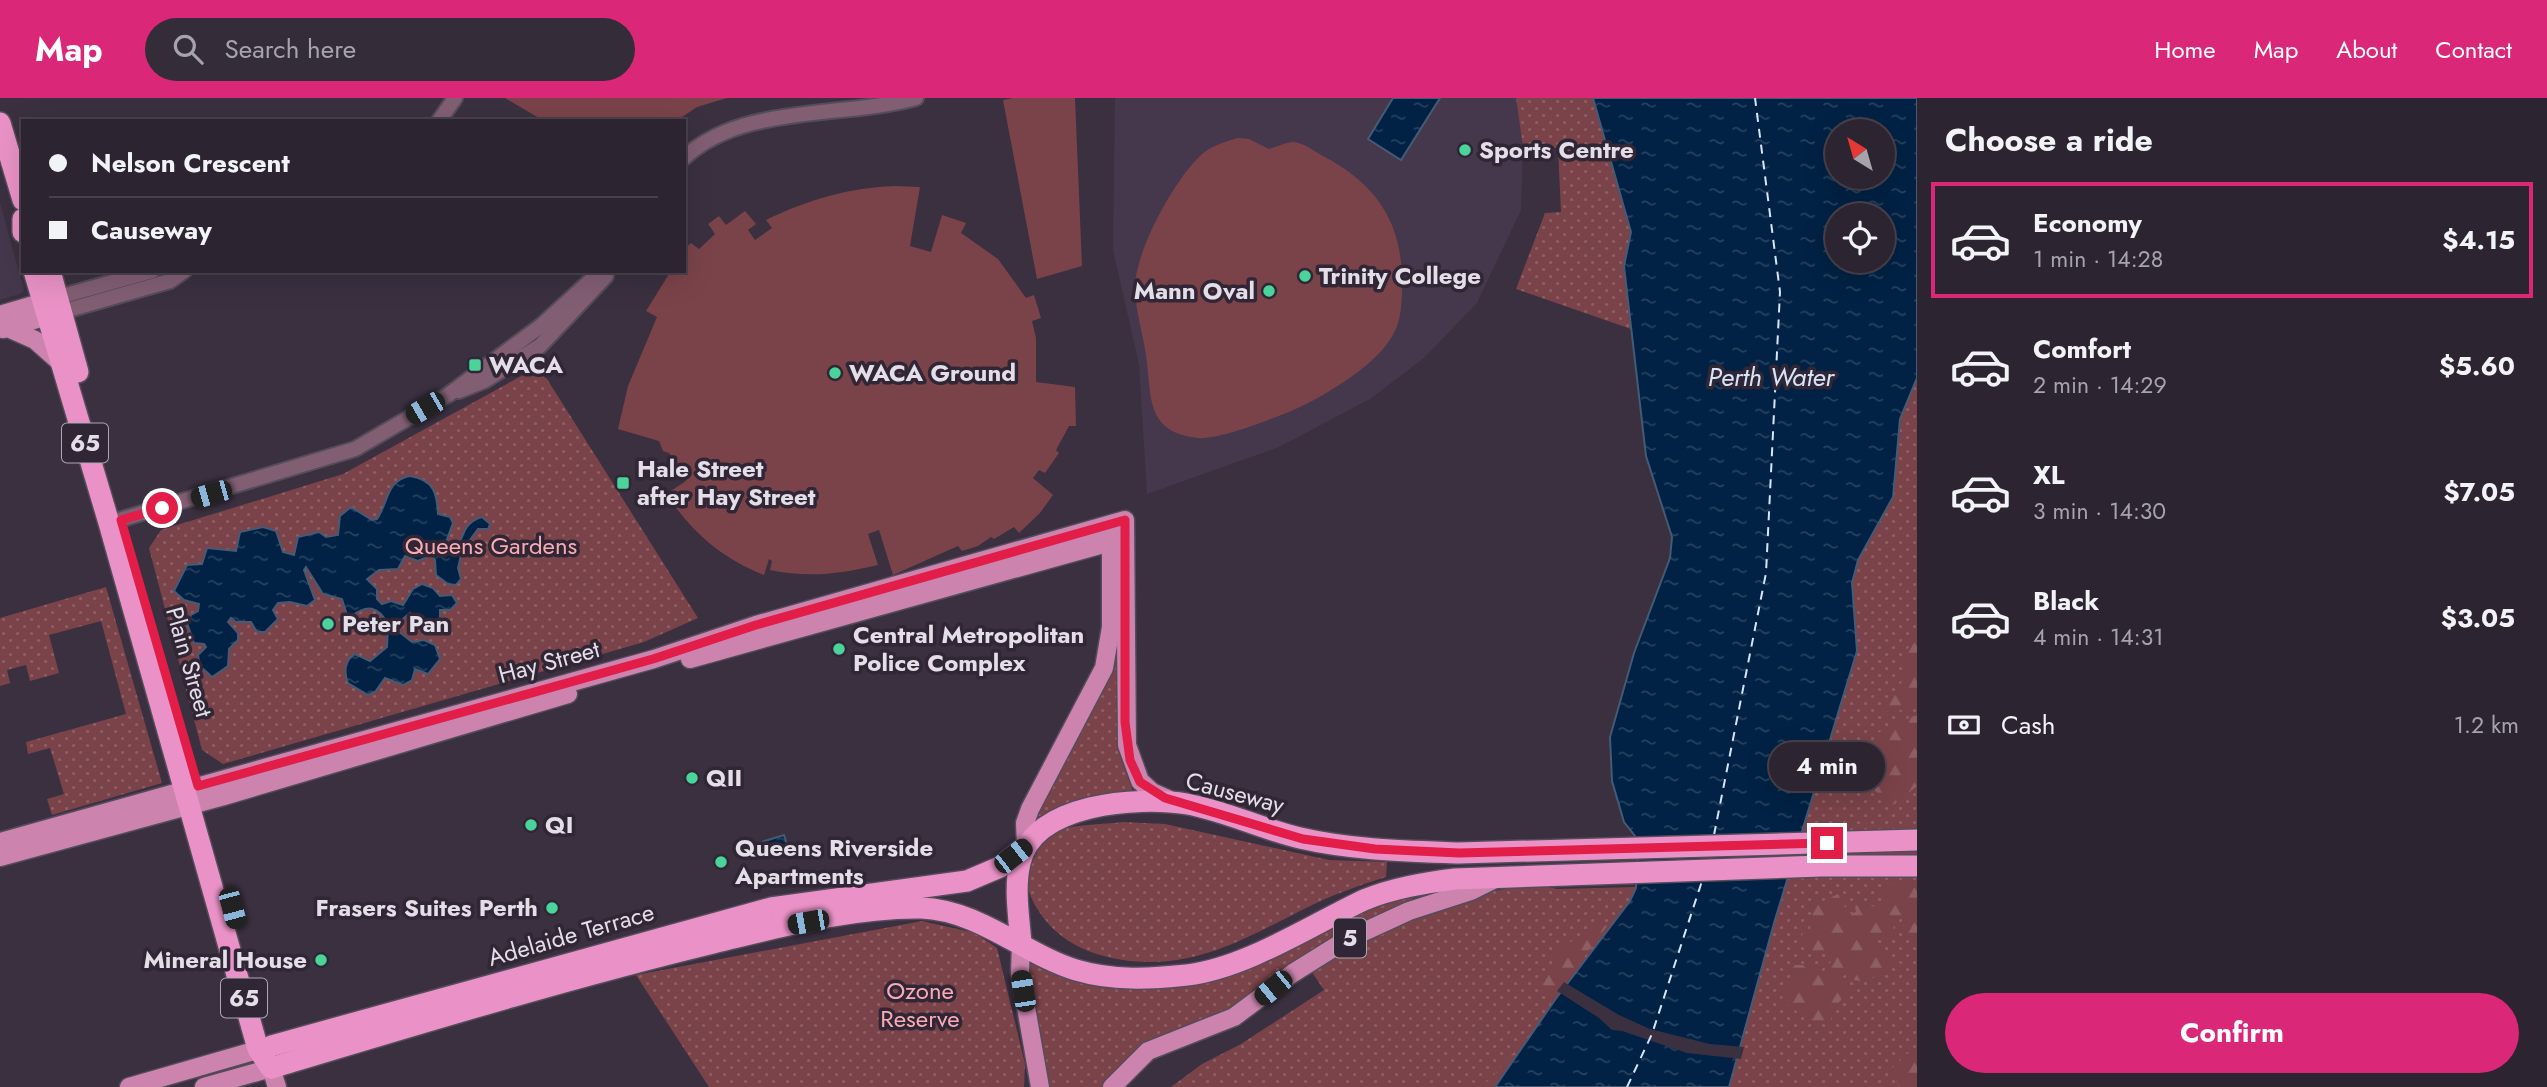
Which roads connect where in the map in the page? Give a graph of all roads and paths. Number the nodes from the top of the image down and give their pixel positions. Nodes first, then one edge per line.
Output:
1 (455, 98) edge
2 (916, 98) edge
3 (440, 119) edge
4 (0, 123) edge
5 (686, 156) edge
6 (21, 193) edge
7 (35, 273) edge
8 (50, 273) edge
9 (146, 273) edge
10 (181, 273) edge
11 (599, 273) edge
12 (607, 273) edge
13 (52, 307) junction
14 (3, 324) edge
15 (62, 364) junction
16 (448, 395) junction
17 (115, 521) junction
18 (1116, 535) junction
19 (193, 796) junction
20 (1185, 804) junction
21 (1917, 840) edge
22 (0, 842) edge
23 (1026, 846) junction
24 (0, 857) edge
25 (1917, 866) edge
26 (1498, 877) junction
27 (1020, 943) junction
28 (265, 1048) junction
29 (274, 1078) edge
30 (129, 1087) edge
31 (204, 1087) edge
32 (1040, 1087) edge
33 (1112, 1087) edge

1 - 3 street
2 - 5 street
4 - 6 highway
7 - 13 highway, Plain Street
8 - 13 highway, Plain Street
9 - 13 street
10 - 13 street
11 - 16 street
12 - 16 street
13 - 14 main road
13 - 15 highway, Plain Street / 65
13 - 17 highway, Plain Street / 65
14 - 15 main road
15 - 17 highway, Plain Street / 65
16 - 17 street
17 - 19 highway, Plain Street / 65
18 - 19 main road, Hay Street
18 - 20 main road
18 - 23 main road
19 - 22 main road, Hay Street
19 - 24 main road, Hay Street
19 - 28 highway, Plain Street / 65
20 - 21 highway, Causeway
20 - 23 highway, Causeway
23 - 27 highway
23 - 28 highway, Adelaide Terrace
25 - 26 highway, 5
26 - 27 highway
26 - 33 main road, 5
27 - 29 highway, Adelaide Terrace
27 - 32 main road
28 - 29 highway, Plain Street / 65
28 - 30 main road, Adelaide Terrace
29 - 31 main road, Adelaide Terrace

